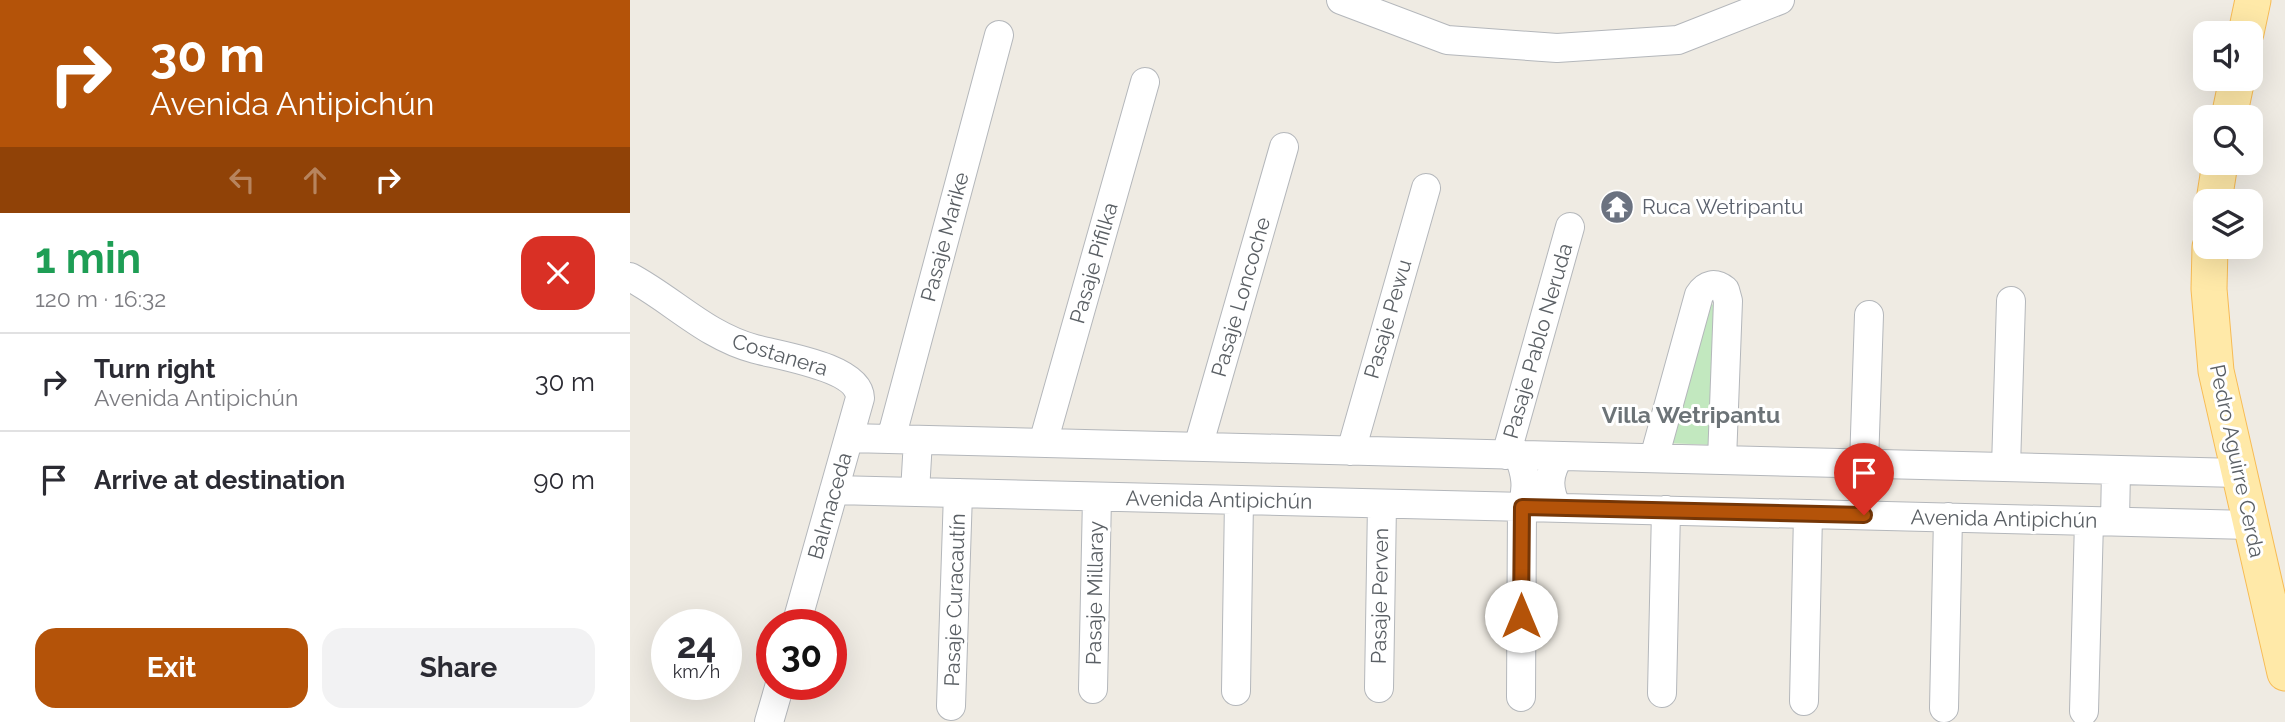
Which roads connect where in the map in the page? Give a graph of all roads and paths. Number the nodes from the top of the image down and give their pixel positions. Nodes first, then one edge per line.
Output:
1 (1341, 0) edge
2 (1780, 0) edge
3 (2253, 0) edge
4 (2249, 21) edge
5 (999, 35) dead end
6 (1145, 82) dead end
7 (1284, 147) dead end
8 (1426, 188) dead end
9 (1570, 227) dead end
10 (2210, 259) edge
11 (630, 277) edge
12 (2011, 301) dead end
13 (1869, 315) dead end
14 (858, 387) joint
15 (849, 438) junction
16 (905, 439) junction
17 (1043, 443) junction
18 (1198, 447) junction
19 (1351, 451) junction
20 (1512, 455) junction
21 (1560, 456) junction
22 (1654, 458) junction
23 (1722, 460) junction
24 (1864, 464) junction
25 (2006, 467) junction
26 (2116, 470) junction
27 (2238, 473) junction
28 (834, 490) junction
29 (915, 492) junction
30 (958, 493) junction
31 (1097, 496) junction
32 (1239, 500) junction
33 (1382, 503) junction
34 (1522, 507) junction
35 (1558, 508) junction
36 (1666, 510) junction
37 (1808, 514) junction
38 (1948, 517) junction
39 (2102, 521) junction
40 (2250, 525) junction
41 (801, 609) edge
42 (2285, 673) edge
43 (1378, 688) dead end
44 (1093, 689) dead end
45 (1236, 691) dead end
46 (1662, 693) dead end
47 (1521, 697) dead end
48 (775, 700) edge
49 (1804, 701) dead end
50 (951, 706) dead end
51 (1944, 708) dead end
52 (2084, 711) dead end
53 (769, 722) edge

1 - 2 street
3 - 4 main road
5 - 16 street, Pasaje Marike
6 - 17 street, Pasaje Pifilka
7 - 18 street, Pasaje Loncoche
8 - 19 street, Pasaje Pewu
9 - 20 street, Pasaje Pablo Neruda
10 - 27 main road, Pedro Aguirre Cerda
11 - 14 street, Costanera
12 - 25 street
13 - 24 street
14 - 15 street, Balmaceda
15 - 16 street
15 - 28 street, Balmaceda
16 - 17 street
16 - 29 street
17 - 18 street
18 - 19 street
19 - 20 street
20 - 21 street
20 - 34 street
21 - 22 street
21 - 35 street
22 - 23 street
22 - 23 street
23 - 24 street
24 - 25 street
25 - 26 street
26 - 27 street
26 - 39 street, Avenida Antipichún
27 - 40 main road, Pedro Aguirre Cerda
28 - 29 street, Avenida Antipichún
28 - 41 street, Balmaceda
29 - 30 street, Avenida Antipichún
30 - 31 street, Avenida Antipichún
30 - 50 street, Pasaje Curacautín
31 - 32 street, Avenida Antipichún
31 - 44 street, Pasaje Millaray
32 - 33 street, Avenida Antipichún
32 - 45 street
33 - 34 street, Avenida Antipichún
33 - 43 street, Pasaje Perven
34 - 35 street, Avenida Antipichún
34 - 47 street
35 - 36 street, Avenida Antipichún
36 - 37 street, Avenida Antipichún
36 - 46 street
37 - 38 street, Avenida Antipichún
37 - 49 street
38 - 39 street, Avenida Antipichún
38 - 51 street
39 - 40 street, Avenida Antipichún
39 - 52 street
40 - 42 main road, Pedro Aguirre Cerda
48 - 53 street

